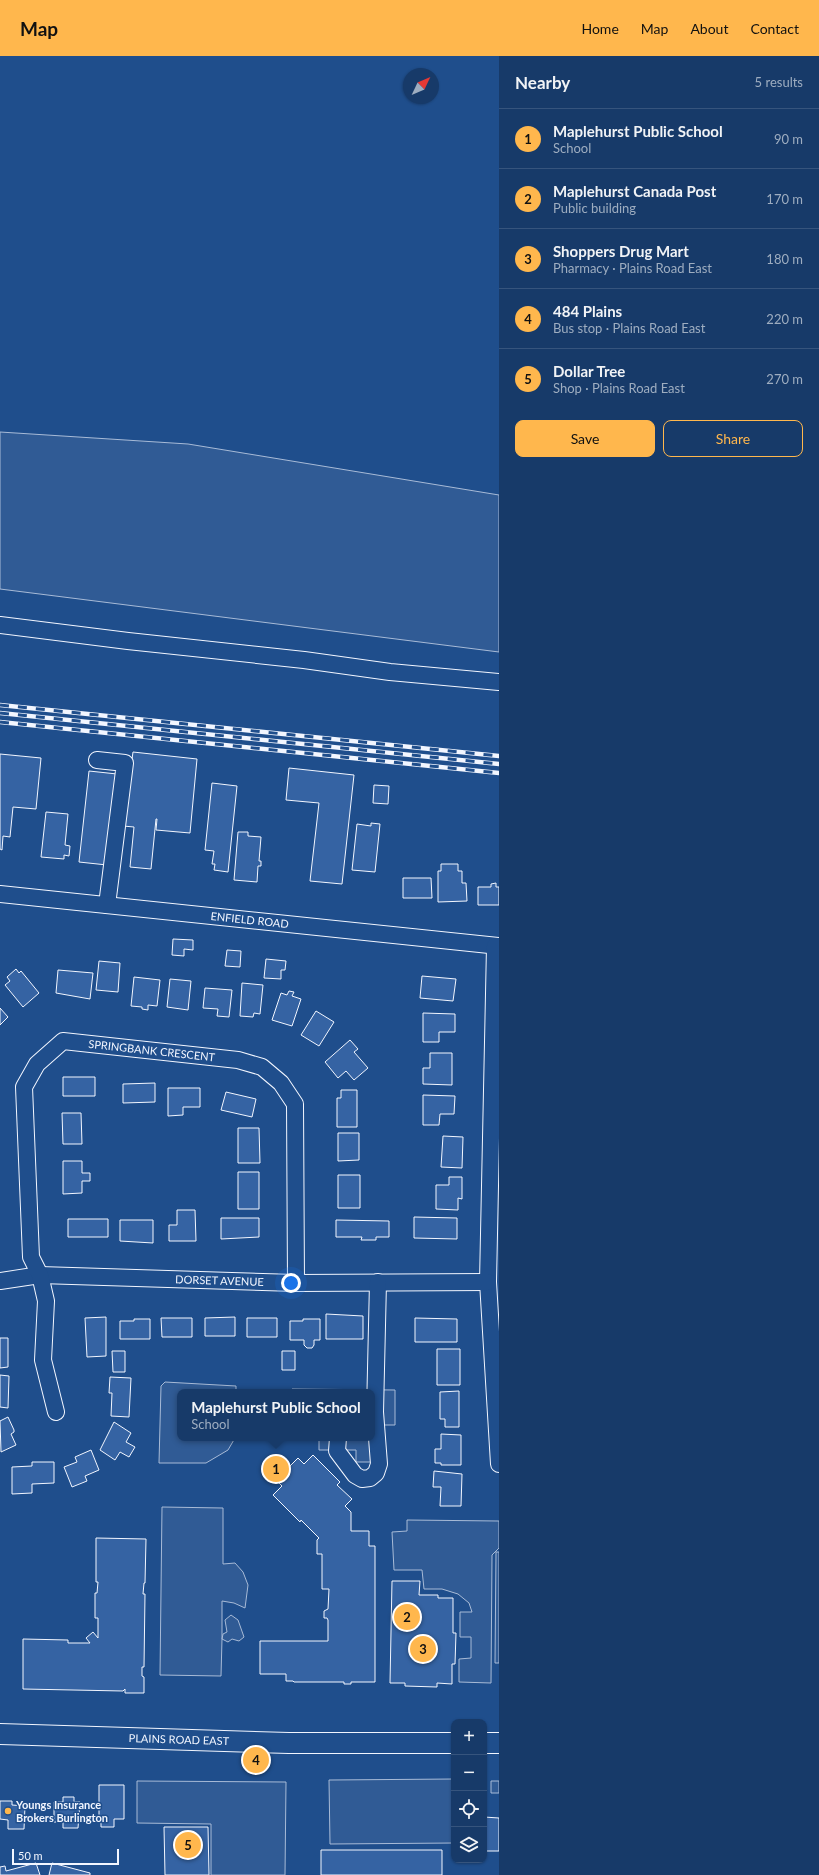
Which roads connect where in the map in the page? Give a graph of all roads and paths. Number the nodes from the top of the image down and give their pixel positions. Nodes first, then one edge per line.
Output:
1 (0, 625) edge
2 (499, 682) edge
3 (97, 760) dead end
4 (0, 894) edge
5 (107, 905) junction
6 (497, 946) edge
7 (40, 1275) junction
8 (0, 1281) edge
9 (378, 1282) junction
10 (488, 1282) junction
11 (296, 1283) junction
12 (375, 1389) edge
13 (56, 1412) dead end
14 (375, 1422) edge
15 (338, 1441) edge
16 (499, 1464) edge
17 (0, 1734) edge
18 (451, 1743) edge
19 (487, 1743) edge
20 (499, 1743) edge

1 - 2 street
3 - 5 street
4 - 5 street, ENFIELD ROAD
5 - 6 street, ENFIELD ROAD
6 - 10 street
7 - 8 street, DORSET AVENUE
7 - 11 street, DORSET AVENUE
7 - 11 street, SPRINGBANK CRESCENT
7 - 13 street, SPRINGBANK CRESCENT
9 - 10 street, DORSET AVENUE
9 - 11 street, DORSET AVENUE
9 - 12 street
10 - 16 street
14 - 15 street
17 - 18 main road, PLAINS ROAD EAST
19 - 20 main road

